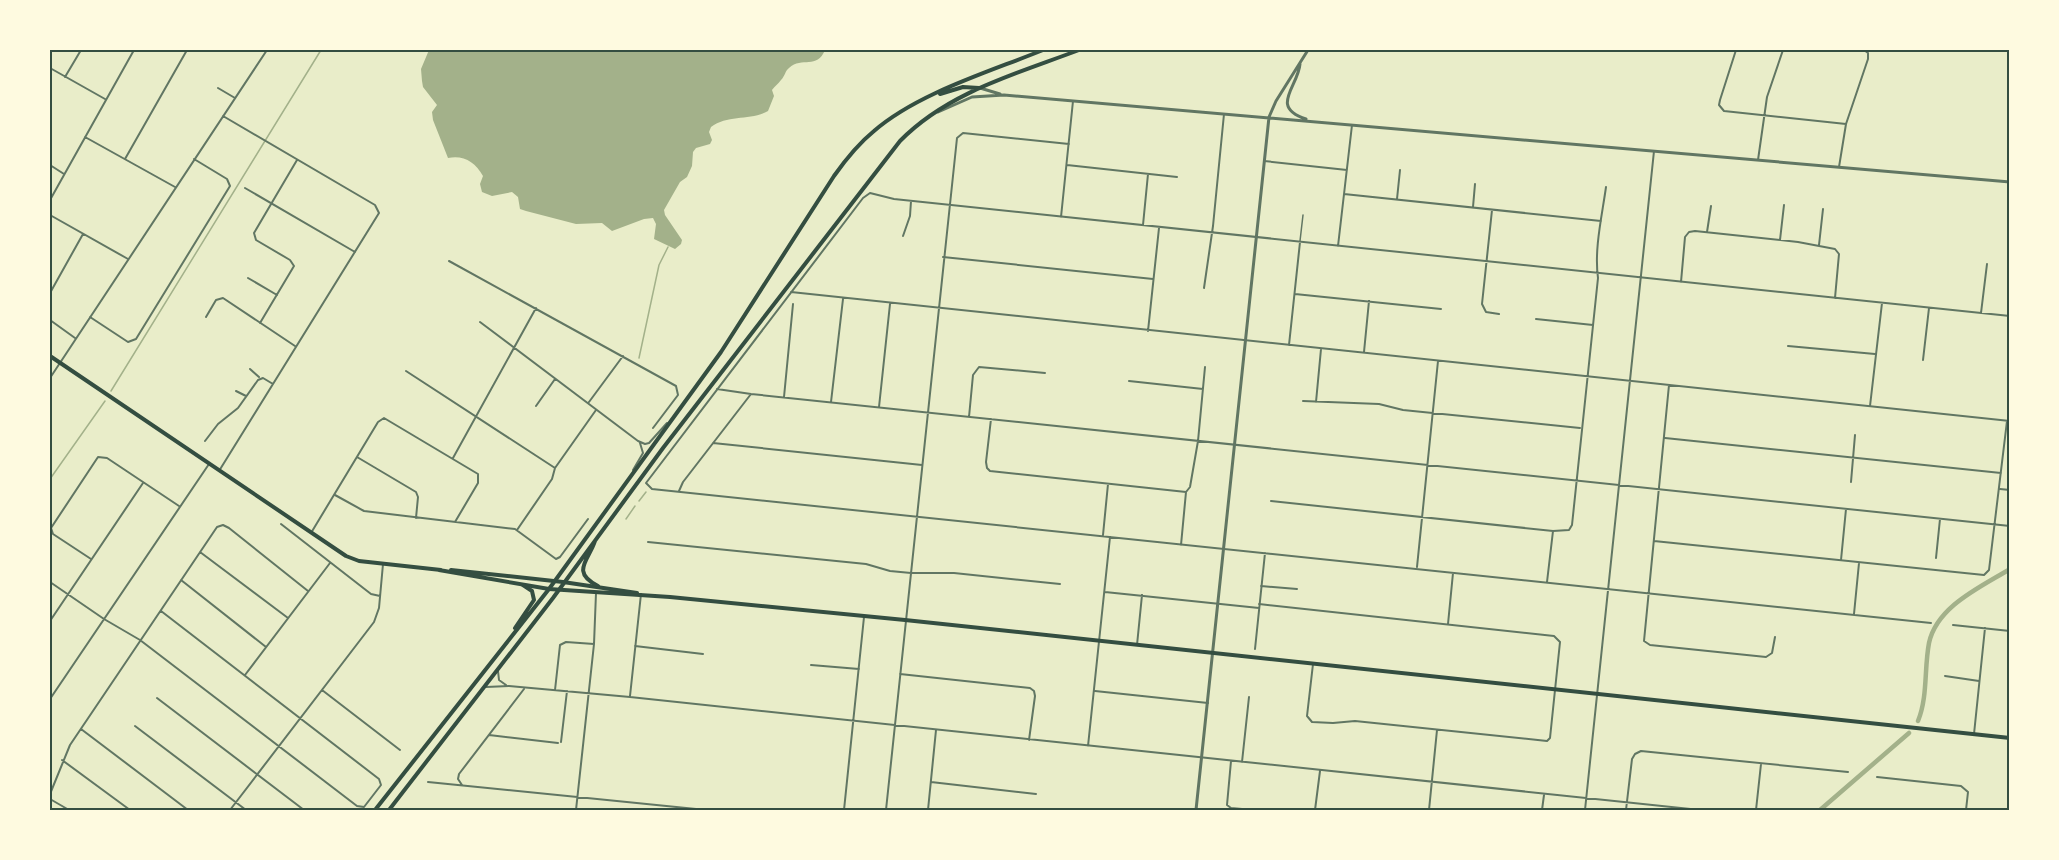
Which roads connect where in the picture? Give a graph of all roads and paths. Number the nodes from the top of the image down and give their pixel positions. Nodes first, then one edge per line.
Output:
1 (81, 50) edge
2 (134, 50) edge
3 (187, 50) edge
4 (267, 50) edge
5 (1043, 50) edge
6 (1079, 50) edge
7 (1308, 50) edge
8 (1736, 50) edge
9 (1783, 50) edge
10 (1864, 50) edge
11 (1300, 62) junction
12 (50, 68) edge
13 (65, 77) junction
14 (218, 88) dead end
15 (980, 88) junction
16 (938, 94) junction
17 (1004, 95) junction
18 (235, 98) junction
19 (106, 100) junction
20 (1073, 101) junction
21 (933, 113) junction
22 (1224, 114) junction
23 (223, 116) junction
24 (1763, 116) junction
25 (1269, 117) junction
26 (1311, 121) junction
27 (1846, 124) junction
28 (1352, 125) junction
29 (85, 137) junction
30 (1068, 144) junction
31 (1654, 151) junction
32 (125, 159) junction
33 (194, 159) junction
34 (297, 160) junction
35 (1758, 160) junction
36 (1264, 161) junction
37 (50, 165) edge
38 (1067, 165) junction
39 (1839, 167) junction
40 (1347, 170) junction
41 (1400, 170) dead end
42 (64, 174) junction
43 (1148, 174) junction
44 (1178, 177) dead end
45 (2010, 182) edge
46 (1475, 184) dead end
47 (1606, 187) dead end
48 (176, 188) junction
49 (245, 188) dead end
50 (1344, 194) junction
51 (1397, 199) junction
52 (50, 200) edge
53 (911, 201) junction
54 (272, 203) junction
55 (949, 205) junction
56 (1784, 205) dead end
57 (1711, 206) dead end
58 (1473, 207) junction
59 (1823, 209) dead end
60 (1492, 210) junction
61 (50, 215) edge
62 (1303, 215) dead end
63 (1061, 217) junction
64 (1601, 220) junction
65 (1143, 225) junction
66 (1159, 228) junction
67 (1707, 232) junction
68 (1211, 233) junction
69 (84, 234) junction
70 (903, 236) dead end
71 (1257, 237) junction
72 (1780, 240) junction
73 (1300, 242) junction
74 (1819, 245) junction
75 (1338, 246) junction
76 (355, 252) junction
77 (943, 257) junction
78 (128, 259) junction
79 (448, 261) dead end
80 (1487, 262) junction
81 (1987, 264) dead end
82 (1597, 273) junction
83 (248, 278) dead end
84 (1641, 278) junction
85 (1153, 279) junction
86 (1681, 282) junction
87 (1204, 288) dead end
88 (791, 292) junction
89 (50, 293) edge
90 (1295, 294) junction
91 (277, 295) junction
92 (1835, 298) junction
93 (843, 299) junction
94 (1369, 302) junction
95 (1882, 303) junction
96 (793, 304) dead end
97 (890, 304) junction
98 (536, 308) junction
99 (1929, 308) junction
100 (938, 309) junction
101 (1441, 309) dead end
102 (1981, 313) junction
103 (1499, 314) dead end
104 (2010, 316) edge
105 (90, 317) junction
106 (206, 317) dead end
107 (1536, 319) dead end
108 (50, 320) edge
109 (480, 322) dead end
110 (260, 323) junction
111 (1593, 325) junction
112 (1148, 331) junction
113 (75, 338) junction
114 (1246, 341) junction
115 (1289, 345) junction
116 (1788, 346) dead end
117 (296, 347) junction
118 (514, 348) junction
119 (1321, 349) junction
120 (1364, 353) junction
121 (1876, 355) junction
122 (50, 356) edge
123 (622, 356) junction
124 (1923, 360) dead end
125 (1438, 361) junction
126 (60, 362) junction
127 (1205, 367) dead end
128 (250, 369) dead end
129 (406, 371) dead end
130 (1045, 373) dead end
131 (1588, 377) junction
132 (50, 378) edge
133 (260, 378) junction
134 (555, 379) junction
135 (1129, 381) dead end
136 (1630, 381) junction
137 (273, 384) junction
138 (1670, 385) junction
139 (717, 389) junction
140 (1203, 389) junction
141 (237, 391) dead end
142 (751, 394) junction
143 (246, 396) junction
144 (783, 398) junction
145 (1303, 401) dead end
146 (831, 402) junction
147 (1316, 402) junction
148 (588, 403) junction
149 (536, 406) dead end
150 (1870, 406) junction
151 (879, 408) junction
152 (596, 410) junction
153 (927, 413) junction
154 (1433, 413) junction
155 (476, 417) junction
156 (969, 417) junction
157 (672, 418) junction
158 (991, 419) junction
159 (2008, 421) edge
160 (653, 428) dead end
161 (1581, 429) junction
162 (1855, 435) dead end
163 (1665, 438) junction
164 (205, 441) dead end
165 (638, 441) junction
166 (1198, 441) junction
167 (713, 443) junction
168 (1235, 445) junction
169 (357, 457) junction
170 (453, 458) junction
171 (1853, 458) junction
172 (209, 464) junction
173 (922, 465) junction
174 (1428, 465) junction
175 (555, 468) junction
176 (219, 471) junction
177 (2001, 473) junction
178 (631, 476) junction
179 (1576, 481) junction
180 (1851, 482) dead end
181 (143, 483) junction
182 (1108, 484) junction
183 (1619, 485) junction
184 (1659, 489) junction
185 (2000, 489) junction
186 (2010, 490) edge
187 (679, 491) junction
188 (1186, 492) junction
189 (335, 495) junction
190 (1270, 501) dead end
191 (179, 507) junction
192 (1846, 509) junction
193 (917, 516) junction
194 (1422, 517) junction
195 (416, 518) junction
196 (588, 519) dead end
197 (1940, 519) junction
198 (455, 522) junction
199 (281, 524) dead end
200 (1994, 524) junction
201 (2010, 526) edge
202 (517, 530) junction
203 (1553, 531) junction
204 (311, 533) junction
205 (1103, 536) junction
206 (597, 537) junction
207 (1110, 537) junction
208 (1654, 541) junction
209 (648, 543) dead end
210 (1181, 545) junction
211 (1224, 549) junction
212 (200, 552) junction
213 (1264, 553) junction
214 (1936, 558) dead end
215 (91, 559) junction
216 (1841, 560) junction
217 (330, 562) junction
218 (1859, 563) junction
219 (384, 564) junction
220 (1417, 568) junction
221 (439, 570) junction
222 (911, 573) junction
223 (1453, 573) junction
224 (181, 580) junction
225 (555, 581) junction
226 (50, 582) edge
227 (565, 582) junction
228 (1547, 582) junction
229 (1059, 584) dead end
230 (523, 585) junction
231 (598, 586) junction
232 (1261, 586) junction
233 (549, 589) junction
234 (559, 589) junction
235 (1297, 589) dead end
236 (1608, 589) junction
237 (309, 591) junction
238 (1105, 591) junction
239 (596, 593) junction
240 (1649, 593) junction
241 (68, 594) junction
242 (641, 594) junction
243 (1142, 595) junction
244 (380, 596) junction
245 (1259, 603) junction
246 (1218, 604) junction
247 (1258, 608) junction
248 (161, 610) junction
249 (1854, 615) junction
250 (864, 617) junction
251 (288, 618) junction
252 (104, 619) junction
253 (905, 620) junction
254 (50, 621) edge
255 (1931, 623) dead end
256 (1448, 624) junction
257 (1953, 625) dead end
258 (1985, 628) junction
259 (2010, 630) edge
260 (1775, 637) dead end
261 (140, 640) junction
262 (1100, 642) junction
263 (594, 644) junction
264 (1137, 645) junction
265 (635, 646) junction
266 (266, 647) junction
267 (502, 649) junction
268 (1255, 649) dead end
269 (1213, 653) junction
270 (704, 654) dead end
271 (1313, 664) junction
272 (811, 666) dead end
273 (499, 667) junction
274 (859, 669) junction
275 (900, 674) junction
276 (245, 675) junction
277 (1945, 676) dead end
278 (1979, 681) junction
279 (508, 686) junction
280 (483, 688) junction
281 (525, 688) junction
282 (322, 690) junction
283 (555, 690) junction
284 (1555, 690) junction
285 (1095, 691) junction
286 (567, 692) junction
287 (588, 693) junction
288 (1597, 694) junction
289 (630, 697) junction
290 (1250, 697) dead end
291 (158, 698) dead end
292 (50, 699) edge
293 (1208, 702) junction
294 (299, 718) junction
295 (853, 722) junction
296 (895, 725) junction
297 (135, 726) dead end
298 (81, 729) junction
299 (936, 730) junction
300 (1437, 730) junction
301 (1974, 734) junction
302 (489, 735) junction
303 (2010, 738) edge
304 (1029, 740) junction
305 (279, 746) junction
306 (1088, 746) junction
307 (399, 750) dead end
308 (1202, 758) junction
309 (62, 760) junction
310 (1231, 761) junction
311 (1242, 762) junction
312 (1761, 764) junction
313 (1320, 771) junction
314 (1848, 772) dead end
315 (257, 774) junction
316 (1877, 777) dead end
317 (428, 782) dead end
318 (931, 782) junction
319 (1432, 783) junction
320 (462, 785) junction
321 (50, 794) edge
322 (1036, 794) dead end
323 (1544, 795) junction
324 (578, 798) junction
325 (1586, 798) junction
326 (50, 799) edge
327 (236, 803) junction
328 (1627, 803) junction
329 (69, 810) edge
330 (130, 810) edge
331 (188, 810) edge
332 (230, 810) edge
333 (246, 810) edge
334 (304, 810) edge
335 (375, 810) edge
336 (389, 810) edge
337 (576, 810) edge
338 (706, 810) edge
339 (844, 810) edge
340 (886, 810) edge
341 (928, 810) edge
342 (1196, 810) edge
343 (1253, 810) edge
344 (1316, 810) edge
345 (1429, 810) edge
346 (1542, 810) edge
347 (1585, 810) edge
348 (1626, 810) edge
349 (1700, 810) edge
350 (1756, 810) edge
351 (1966, 810) edge

1 - 13 street
2 - 19 street
3 - 32 street
4 - 18 street
5 - 16 main road
6 - 15 main road
7 - 11 street
8 - 24 street
9 - 24 street
10 - 27 street
11 - 25 street
11 - 26 street
12 - 13 street
13 - 19 street
14 - 18 street
15 - 16 main road
15 - 17 street
15 - 21 main road
16 - 157 main road
17 - 20 street
17 - 21 street
18 - 23 street
19 - 29 street
20 - 22 street
20 - 30 street
21 - 206 main road
22 - 25 street
22 - 68 street
23 - 33 street
23 - 34 street
24 - 27 street
24 - 35 street
25 - 26 street
25 - 36 street
26 - 28 street
27 - 39 street
28 - 31 street
28 - 40 street
29 - 32 street
29 - 42 street
30 - 38 street
30 - 55 street
31 - 35 street
31 - 84 street
32 - 48 street
33 - 48 street
33 - 105 street
34 - 54 street
34 - 76 street
35 - 39 street
36 - 40 street
36 - 71 street
37 - 42 street
38 - 43 street
38 - 63 street
39 - 45 street
40 - 50 street
41 - 51 street
42 - 52 street
43 - 44 street
43 - 65 street
46 - 58 street
47 - 64 street
48 - 78 street
49 - 54 street
50 - 51 street
50 - 75 street
51 - 58 street
53 - 55 street
53 - 70 street
53 - 88 street
54 - 76 street
54 - 91 street
55 - 63 street
55 - 77 street
56 - 72 street
57 - 67 street
58 - 60 street
59 - 74 street
60 - 64 street
60 - 80 street
61 - 69 street
62 - 73 lane
63 - 65 street
64 - 82 street
65 - 66 street
66 - 68 street
66 - 85 street
67 - 72 street
67 - 86 street
68 - 71 street
68 - 87 street
69 - 78 street
69 - 89 street
71 - 73 street
71 - 114 street
72 - 74 street
73 - 75 street
73 - 90 street
74 - 92 street
75 - 80 street
76 - 117 street
77 - 85 street
77 - 100 street
78 - 105 street
79 - 98 street
80 - 82 street
80 - 103 street
81 - 102 street
82 - 84 street
82 - 111 street
83 - 91 street
84 - 86 street
84 - 136 street
85 - 112 street
86 - 92 street
88 - 93 street
88 - 139 street
90 - 94 street
90 - 115 street
91 - 110 street
92 - 95 street
93 - 97 street
93 - 146 street
94 - 101 street
94 - 120 street
95 - 99 street
95 - 121 street
96 - 144 street
97 - 100 street
97 - 151 street
98 - 118 street
98 - 123 street
99 - 102 street
99 - 124 street
100 - 112 street
100 - 153 street
102 - 104 street
105 - 113 street
106 - 110 street
107 - 111 street
108 - 113 street
109 - 118 street
110 - 117 street
111 - 131 street
112 - 114 street
113 - 126 street
114 - 115 street
114 - 168 street
115 - 119 street
116 - 121 street
117 - 137 street
118 - 134 street
118 - 155 street
119 - 120 street
119 - 147 street
120 - 125 street
121 - 150 street
122 - 126 main road
123 - 148 street
123 - 160 street
125 - 131 street
125 - 154 street
126 - 132 street
126 - 172 main road
127 - 140 street
128 - 133 street
129 - 155 street
130 - 156 street
131 - 136 street
131 - 161 street
133 - 137 street
133 - 143 street
134 - 148 street
134 - 149 street
135 - 140 street
136 - 138 street
136 - 183 street
137 - 176 street
138 - 150 street
138 - 163 street
139 - 142 street
139 - 187 street
140 - 166 street
141 - 143 street
142 - 144 street
142 - 167 street
143 - 164 street
144 - 146 street
145 - 147 street
146 - 151 street
147 - 154 street
148 - 152 street
150 - 159 street
151 - 153 street
152 - 165 street
152 - 175 street
153 - 156 street
153 - 173 street
154 - 161 street
154 - 174 street
155 - 170 street
155 - 175 street
156 - 158 street
157 - 165 street
157 - 178 main road
158 - 166 street
158 - 182 street
159 - 177 street
161 - 179 street
162 - 171 street
163 - 171 street
163 - 184 street
165 - 178 street
166 - 168 street
166 - 188 street
167 - 173 street
167 - 187 street
168 - 174 street
168 - 211 street
169 - 170 street
169 - 189 street
169 - 195 street
170 - 198 street
171 - 177 street
171 - 180 street
172 - 176 main road
172 - 191 street
173 - 193 street
174 - 179 street
174 - 194 street
175 - 202 street
176 - 204 main road
177 - 185 street
178 - 225 main road
179 - 183 street
179 - 203 street
181 - 191 street
181 - 215 street
181 - 215 street
182 - 188 street
182 - 205 street
183 - 184 street
183 - 236 street
184 - 192 street
184 - 208 street
185 - 186 street
185 - 200 street
187 - 193 street
188 - 210 street
189 - 195 street
189 - 204 street
190 - 194 street
191 - 252 street
192 - 197 street
192 - 216 street
193 - 205 street
193 - 222 street
194 - 203 street
194 - 220 street
195 - 198 street
196 - 202 street
197 - 200 street
197 - 214 street
198 - 202 street
199 - 217 street
200 - 201 street
200 - 218 street
203 - 228 street
204 - 219 main road
205 - 207 street
206 - 227 main road
206 - 231 main road
207 - 210 street
207 - 238 street
208 - 216 street
208 - 240 street
209 - 222 street
210 - 211 street
211 - 213 street
211 - 246 street
212 - 224 street
212 - 237 street
212 - 251 street
213 - 220 street
213 - 232 street
215 - 241 street
216 - 218 street
217 - 237 street
217 - 244 street
218 - 249 street
219 - 221 main road
219 - 244 street
220 - 223 street
221 - 225 main road
221 - 230 main road
222 - 229 street
222 - 253 street
223 - 228 street
223 - 256 street
224 - 248 street
224 - 266 street
225 - 227 main road
225 - 233 main road
226 - 241 street
227 - 231 main road
227 - 234 main road
228 - 236 street
230 - 233 main road
230 - 267 main road
231 - 242 main road
232 - 235 street
232 - 245 street
233 - 234 main road
233 - 267 main road
234 - 239 main road
234 - 273 main road
236 - 240 street
236 - 288 street
237 - 251 street
238 - 243 street
238 - 262 street
239 - 242 main road
239 - 263 street
240 - 249 street
240 - 260 street
241 - 252 street
241 - 254 street
242 - 250 main road
242 - 265 street
243 - 246 street
243 - 264 street
244 - 282 street
245 - 247 street
245 - 256 street
246 - 247 street
246 - 269 street
247 - 268 street
248 - 261 street
248 - 276 street
249 - 255 street
250 - 253 main road
250 - 274 street
251 - 266 street
252 - 261 street
252 - 292 street
253 - 262 main road
253 - 275 street
256 - 284 street
257 - 258 street
258 - 259 street
258 - 278 street
261 - 298 street
261 - 305 street
262 - 264 main road
262 - 285 street
263 - 283 street
263 - 287 street
264 - 269 main road
265 - 270 street
265 - 289 street
266 - 276 street
267 - 335 main road
269 - 271 main road
269 - 293 street
271 - 284 main road
271 - 300 street
272 - 274 street
273 - 279 street
273 - 280 main road
274 - 295 street
275 - 296 street
275 - 304 street
276 - 294 street
277 - 278 street
278 - 301 street
279 - 280 street
279 - 281 street
280 - 336 main road
281 - 283 street
281 - 302 street
282 - 294 street
282 - 307 street
283 - 286 street
284 - 288 main road
284 - 300 street
285 - 293 street
285 - 306 street
286 - 287 street
286 - 302 street
287 - 289 street
287 - 324 street
288 - 301 main road
288 - 325 street
289 - 295 street
290 - 311 street
291 - 315 street
293 - 308 street
294 - 305 street
294 - 305 street
295 - 296 street
295 - 339 street
296 - 299 street
296 - 340 street
297 - 327 street
298 - 309 street
298 - 331 street
299 - 304 street
299 - 318 street
300 - 319 street
301 - 303 main road
302 - 320 street
304 - 306 street
305 - 315 street
306 - 308 street
308 - 310 street
308 - 342 street
309 - 321 street
309 - 330 street
310 - 311 street
310 - 343 street
311 - 313 street
312 - 314 street
312 - 328 street
312 - 350 street
313 - 319 street
313 - 344 street
315 - 327 street
315 - 334 street
316 - 351 street
317 - 320 street
318 - 322 street
318 - 341 street
319 - 323 street
319 - 345 street
320 - 324 street
323 - 325 street
323 - 346 street
324 - 337 street
324 - 338 street
325 - 328 street
325 - 347 street
326 - 329 street
327 - 332 street
327 - 333 street
328 - 348 street
328 - 349 street

